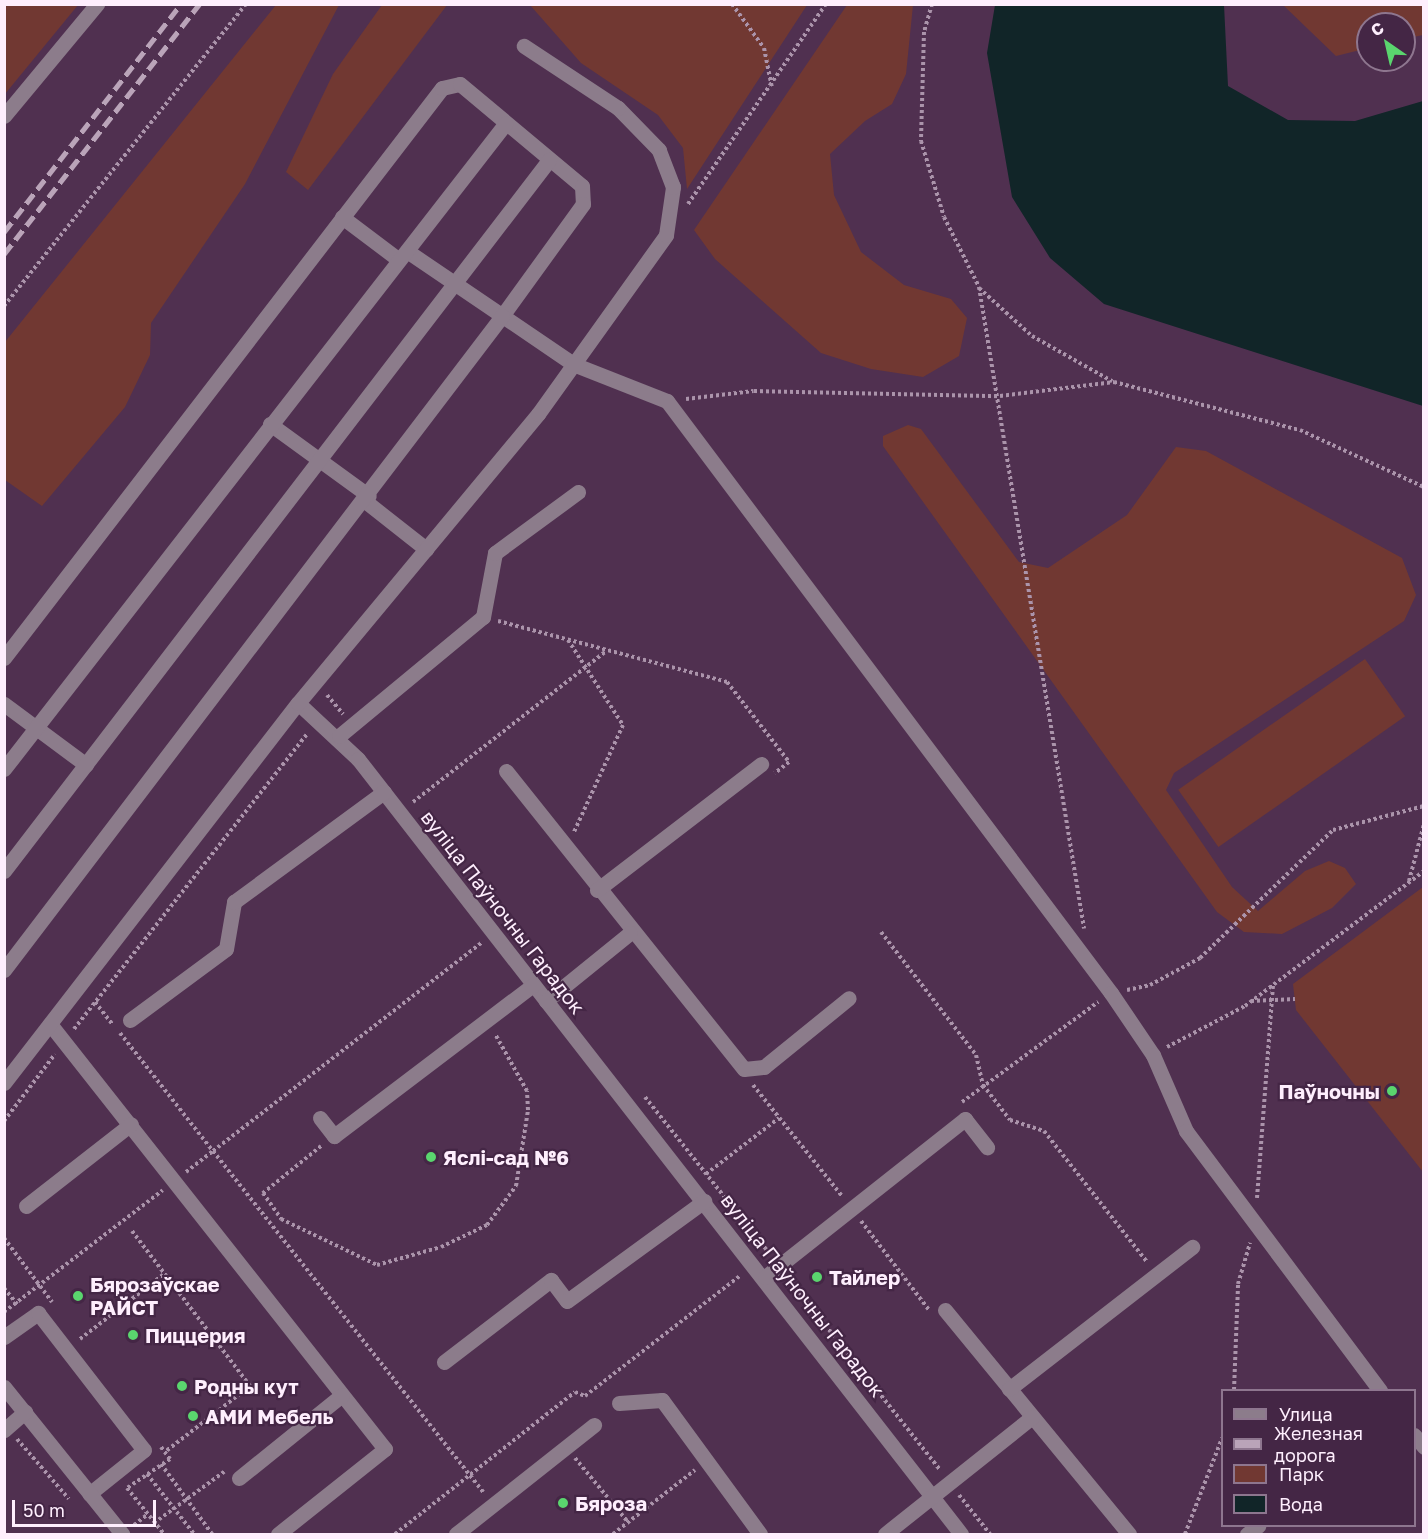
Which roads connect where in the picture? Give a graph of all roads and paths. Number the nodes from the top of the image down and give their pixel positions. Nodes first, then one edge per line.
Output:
1 (97, 4) edge
2 (246, 4) edge
3 (732, 4) edge
4 (826, 4) edge
5 (932, 4) edge
6 (524, 46) dead end
7 (772, 89) junction
8 (4, 116) edge
9 (505, 123) junction
10 (549, 160) junction
11 (686, 207) dead end
12 (342, 217) junction
13 (403, 256) junction
14 (454, 283) junction
15 (979, 287) junction
16 (4, 306) edge
17 (502, 316) junction
18 (573, 364) junction
19 (1114, 382) junction
20 (1000, 396) junction
21 (667, 401) junction
22 (270, 424) junction
23 (317, 459) junction
24 (1424, 486) edge
25 (578, 492) dead end
26 (367, 498) junction
27 (426, 549) junction
28 (483, 617) junction
29 (568, 640) junction
30 (606, 650) junction
31 (4, 658) edge
32 (586, 665) junction
33 (316, 682) junction
34 (298, 703) junction
35 (4, 704) edge
36 (352, 724) junction
37 (38, 726) junction
38 (311, 729) dead end
39 (339, 736) junction
40 (86, 765) junction
41 (4, 769) edge
42 (766, 770) joint
43 (506, 771) dead end
44 (384, 792) junction
45 (406, 793) dead end
46 (413, 802) junction
47 (1424, 806) edge
48 (420, 811) dead end
49 (1424, 824) edge
50 (566, 849) junction
51 (4, 871) edge
52 (1424, 871) edge
53 (1408, 882) junction
54 (597, 890) junction
55 (630, 933) junction
56 (881, 933) dead end
57 (1085, 934) dead end
58 (482, 942) dead end
59 (4, 970) edge
60 (1273, 984) junction
61 (533, 985) junction
62 (1111, 993) junction
63 (849, 998) dead end
64 (1295, 999) dead end
65 (1274, 1000) junction
66 (546, 1001) junction
67 (1251, 1001) junction
68 (95, 1002) junction
69 (130, 1020) dead end
70 (488, 1020) junction
71 (50, 1024) junction
72 (66, 1039) junction
73 (1153, 1055) junction
74 (734, 1061) junction
75 (4, 1083) edge
76 (983, 1085) junction
77 (640, 1091) dead end
78 (779, 1118) junction
79 (320, 1119) dead end
80 (4, 1121) edge
81 (131, 1124) junction
82 (334, 1136) junction
83 (987, 1147) dead end
84 (213, 1151) junction
85 (706, 1174) junction
86 (175, 1180) junction
87 (704, 1201) junction
88 (26, 1206) dead end
89 (852, 1209) junction
90 (1255, 1229) junction
91 (132, 1231) dead end
92 (1192, 1247) dead end
93 (779, 1266) junction
94 (164, 1274) junction
95 (742, 1274) dead end
96 (1156, 1275) junction
97 (765, 1278) junction
98 (4, 1288) edge
99 (17, 1304) junction
100 (938, 1311) joint
101 (4, 1312) edge
102 (4, 1337) edge
103 (80, 1339) dead end
104 (444, 1362) dead end
105 (4, 1386) edge
106 (1009, 1389) junction
107 (1234, 1389) edge
108 (1379, 1389) edge
109 (342, 1395) junction
110 (619, 1403) dead end
111 (25, 1412) junction
112 (1032, 1417) junction
113 (594, 1425) dead end
114 (6, 1429) edge
115 (1221, 1441) edge
116 (165, 1452) dead end
117 (706, 1461) junction
118 (565, 1463) dead end
119 (161, 1464) dead end
120 (236, 1472) joint
121 (147, 1474) dead end
122 (469, 1474) junction
123 (952, 1485) junction
124 (89, 1494) junction
125 (935, 1498) junction
126 (187, 1500) junction
127 (137, 1501) dead end
128 (74, 1504) dead end
129 (494, 1505) junction
130 (174, 1509) junction
131 (628, 1522) junction
132 (154, 1523) junction
133 (122, 1534) edge
134 (164, 1534) edge
135 (194, 1534) edge
136 (212, 1534) edge
137 (278, 1534) edge
138 (395, 1534) edge
139 (456, 1534) edge
140 (613, 1534) edge
141 (760, 1534) edge
142 (885, 1534) edge
143 (962, 1534) edge
144 (990, 1534) edge
145 (1129, 1534) edge
146 (1185, 1534) edge

1 - 8 street
2 - 16 path
3 - 7 path
4 - 7 path
5 - 15 path
6 - 18 street
7 - 11 path
9 - 10 street
9 - 12 street
9 - 13 street
10 - 14 street
10 - 17 street
12 - 13 street
12 - 31 street
13 - 14 street
13 - 22 street
14 - 17 street
14 - 23 street
15 - 19 path
15 - 20 path
17 - 18 street
17 - 26 street
18 - 21 street
18 - 27 street
19 - 20 path
19 - 24 path
20 - 21 path
20 - 57 path
21 - 62 street
22 - 23 street
22 - 37 street
23 - 26 street
23 - 40 street
25 - 28 street
26 - 27 street
26 - 59 street
27 - 33 street
28 - 29 path
28 - 36 street
29 - 30 path
29 - 32 path
30 - 32 path
30 - 42 path
32 - 46 path
32 - 50 path
33 - 34 street
33 - 36 path
34 - 39 street, вуліца Паўночны Гарадок
34 - 71 street
35 - 37 street
36 - 39 street
37 - 40 street
37 - 41 street
38 - 68 path
39 - 44 street, вуліца Паўночны Гарадок
40 - 51 street
42 - 54 street
43 - 50 street
44 - 61 street, вуліца Паўночны Гарадок
44 - 69 street
45 - 46 path
46 - 48 path
47 - 62 path
49 - 53 path
50 - 54 street
52 - 53 path
53 - 60 path
54 - 55 street
55 - 66 street
55 - 74 street
56 - 76 path
58 - 84 path
60 - 65 path
60 - 67 path
61 - 66 street, вуліца Паўночны Гарадок
61 - 70 street
62 - 73 street
62 - 76 path
63 - 74 street
64 - 65 path
65 - 67 path
65 - 90 path
66 - 87 street, вуліца Паўночны Гарадок
67 - 73 path
68 - 72 path
68 - 84 path
70 - 82 street
70 - 82 path
71 - 72 street
71 - 75 street
72 - 80 path
72 - 81 street
73 - 90 street
74 - 78 path
76 - 96 path
77 - 85 path
78 - 85 path
78 - 89 path
79 - 82 street
81 - 86 street
81 - 88 street
83 - 89 street
84 - 86 path
84 - 122 path
85 - 93 path
86 - 99 path
86 - 109 street
87 - 97 street, вуліца Паўночны Гарадок
87 - 104 street
89 - 93 street
89 - 100 path
90 - 107 path
90 - 108 street
91 - 94 path
92 - 96 street
93 - 97 street
93 - 123 path
94 - 103 path
94 - 116 path
95 - 122 path
96 - 106 street
97 - 125 street, вуліца Паўночны Гарадок
98 - 99 path
99 - 101 path
100 - 106 street
102 - 124 street
105 - 111 street
106 - 112 street
109 - 120 street
109 - 137 street
110 - 117 street
111 - 114 street
111 - 124 street
112 - 123 street
112 - 145 street
113 - 129 street
114 - 128 path
115 - 146 path
117 - 131 path
117 - 141 street
118 - 131 path
119 - 126 path
120 - 126 path
121 - 130 path
122 - 129 path
122 - 138 path
123 - 125 street
123 - 144 path
124 - 133 street
125 - 142 street
125 - 143 street, вуліца Паўночны Гарадок
126 - 130 path
126 - 136 path
127 - 132 path
129 - 139 street
130 - 132 path
130 - 135 path
131 - 140 path
132 - 134 path

